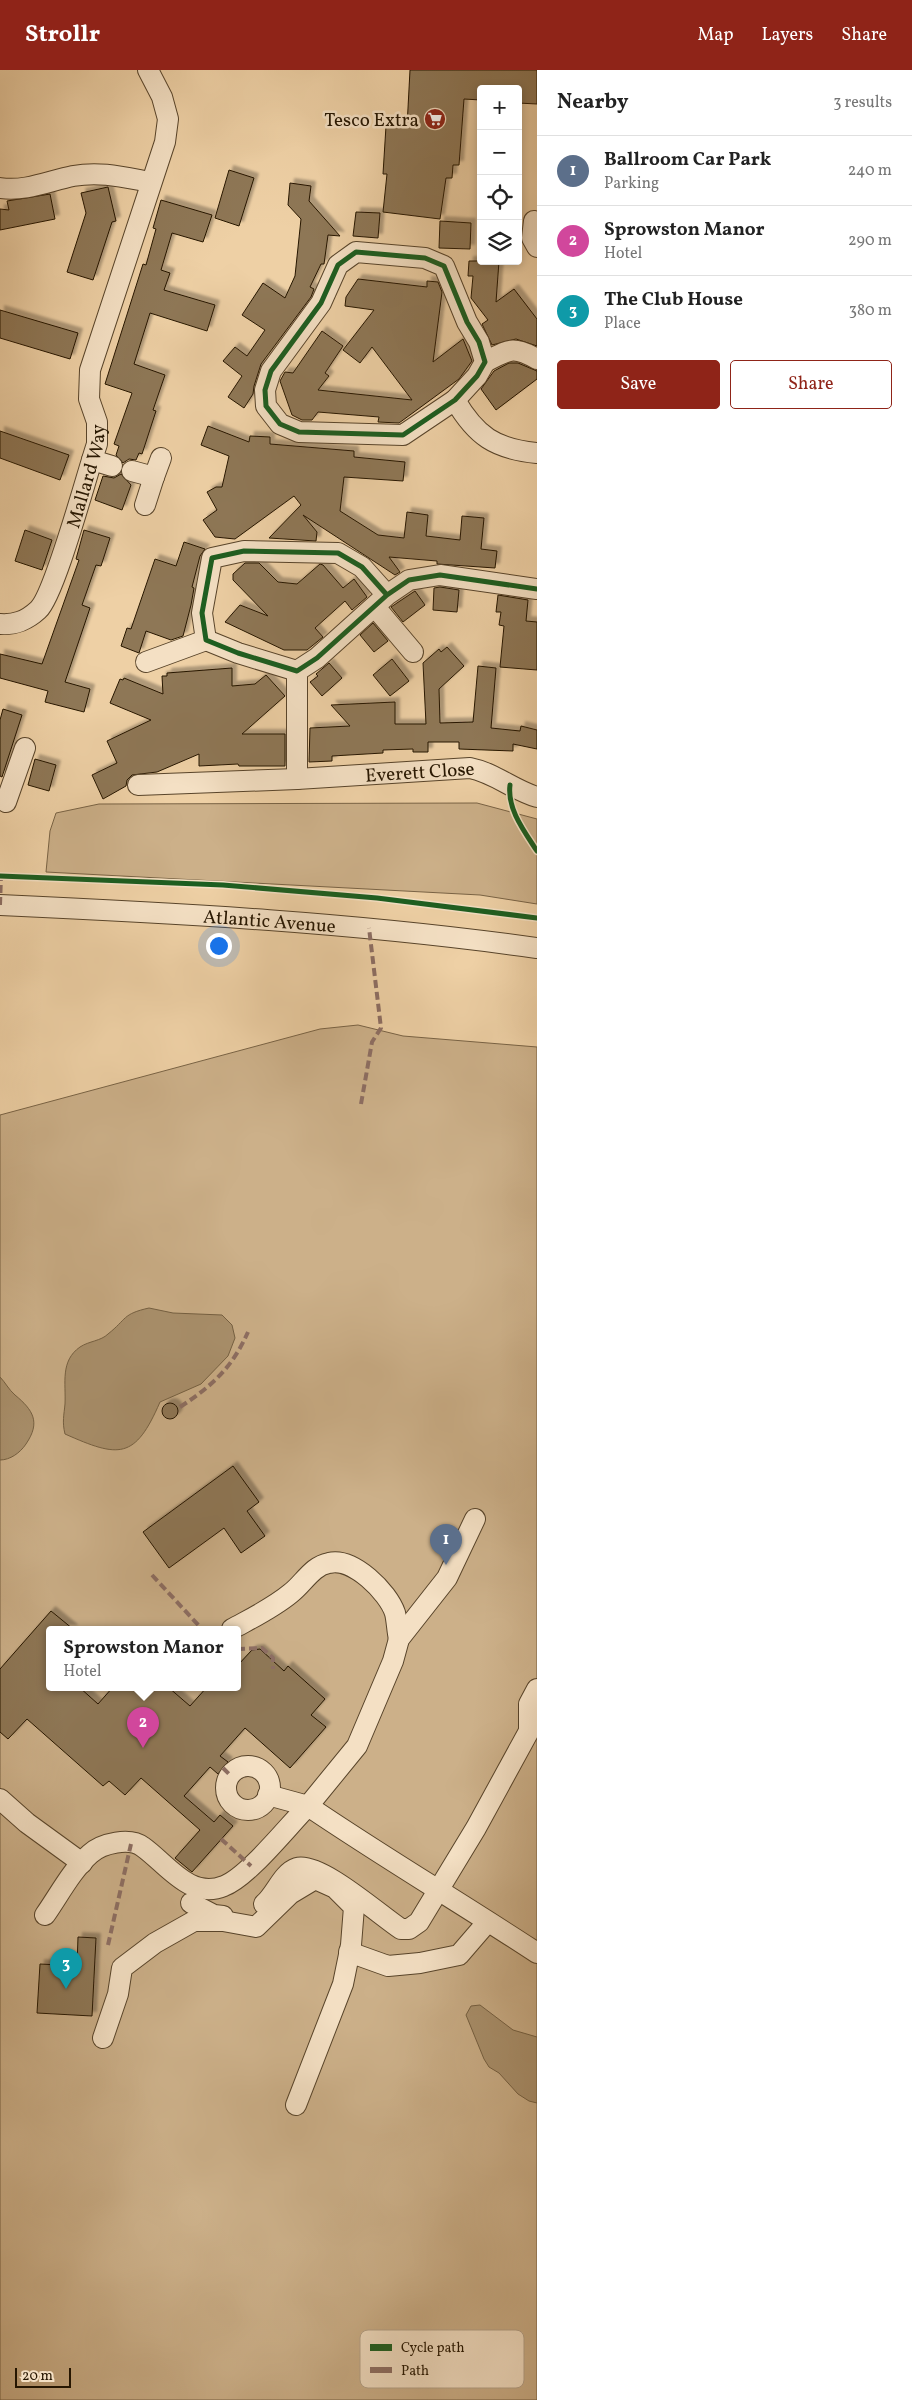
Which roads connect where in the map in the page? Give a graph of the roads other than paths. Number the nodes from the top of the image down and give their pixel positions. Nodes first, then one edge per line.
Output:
1 (148, 70) edge
2 (150, 182) junction
3 (0, 188) edge
4 (534, 221) dead end
5 (537, 247) edge
6 (537, 359) edge
7 (485, 362) junction
8 (455, 400) junction
9 (537, 453) edge
10 (161, 458) dead end
11 (92, 460) junction
12 (112, 466) dead end
13 (132, 471) dead end
14 (154, 477) junction
15 (145, 505) dead end
16 (537, 589) edge
17 (381, 601) junction
18 (0, 624) edge
19 (206, 640) junction
20 (413, 652) dead end
21 (146, 662) dead end
22 (297, 671) junction
23 (25, 748) dead end
24 (7, 771) edge
25 (297, 779) junction
26 (138, 785) dead end
27 (537, 797) edge
28 (6, 802) dead end
29 (0, 905) edge
30 (537, 948) edge
31 (475, 1519) dead end
32 (238, 1626) edge
33 (399, 1640) junction
34 (537, 1689) edge
35 (268, 1795) dead end
36 (0, 1799) edge
37 (308, 1806) junction
38 (82, 1863) junction
39 (438, 1891) junction
40 (191, 1903) dead end
41 (45, 1915) dead end
42 (484, 1926) dead end
43 (350, 1952) junction
44 (537, 1954) edge
45 (103, 2038) dead end
46 (296, 2105) dead end

1 - 2 street, Mallard Way
2 - 3 street
2 - 11 street, Mallard Way
4 - 5 street
6 - 7 street
7 - 8 street
7 - 8 street
8 - 9 street
10 - 14 street
11 - 12 street
11 - 18 street, Mallard Way
13 - 14 street
14 - 15 street
16 - 17 street
17 - 19 street
17 - 20 street
17 - 22 street
19 - 21 street
19 - 22 street
22 - 25 street
23 - 24 street
24 - 28 street
25 - 26 street, Everett Close
25 - 27 street, Everett Close
29 - 30 street, Atlantic Avenue
31 - 33 street
32 - 33 street
33 - 37 street
34 - 39 street
35 - 37 street
36 - 38 street
37 - 38 street
37 - 39 street
38 - 41 street
39 - 40 street
39 - 44 street
42 - 43 street
43 - 45 street
43 - 46 street

